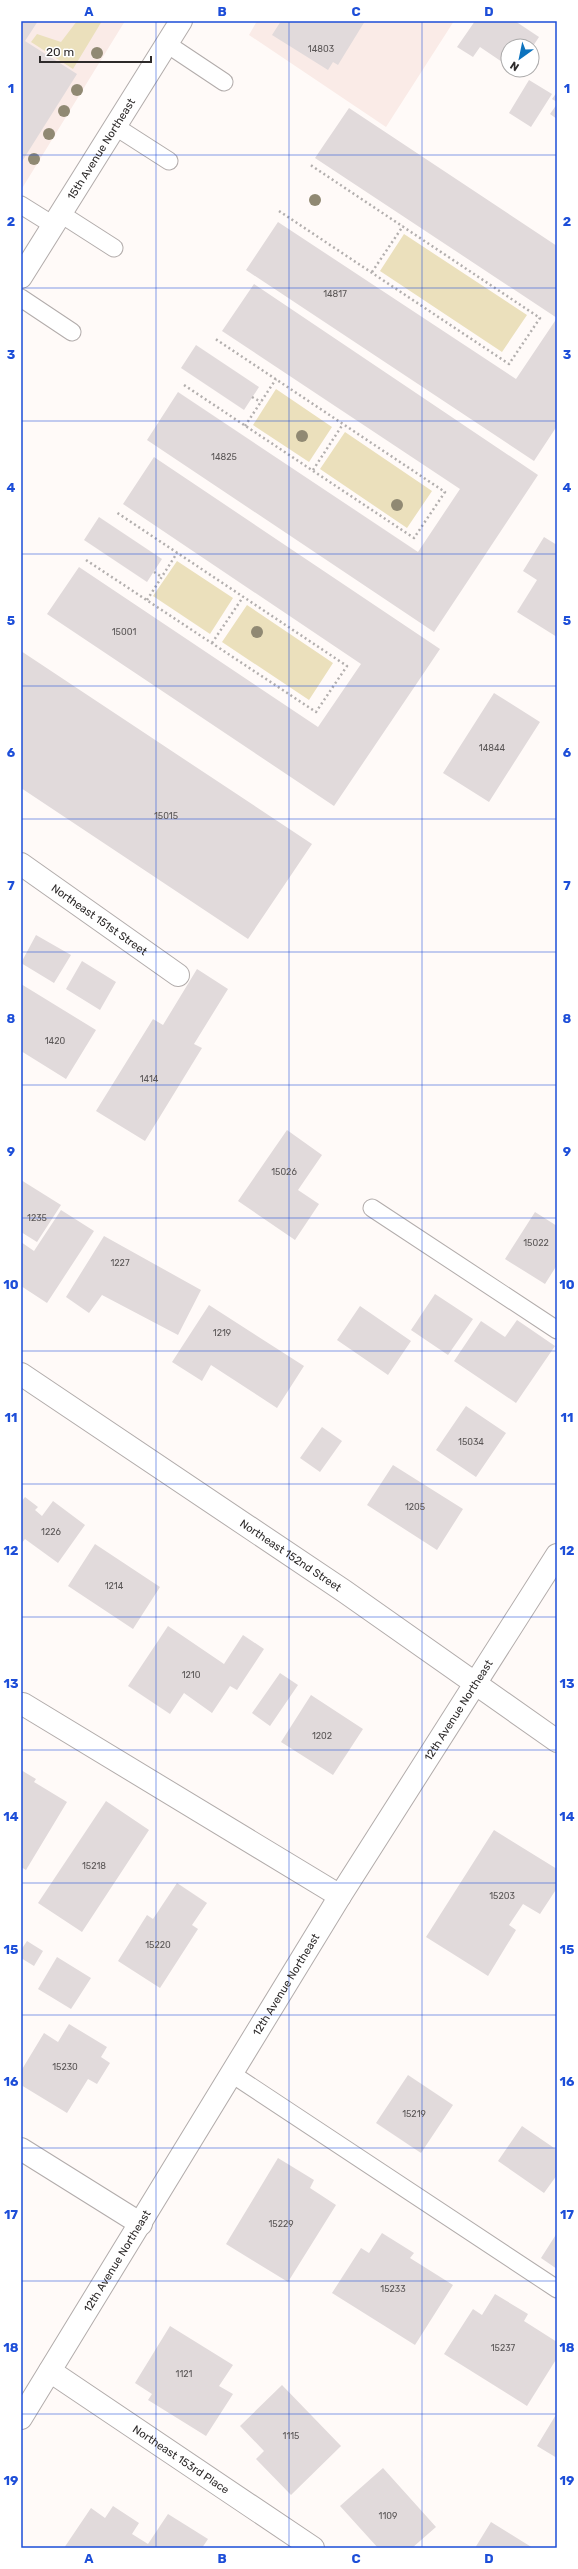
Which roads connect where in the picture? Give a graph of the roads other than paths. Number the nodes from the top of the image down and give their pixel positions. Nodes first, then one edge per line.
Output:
1 (182, 21) edge
2 (168, 44) junction
3 (224, 82) dead end
4 (116, 126) junction
5 (169, 161) dead end
6 (21, 205) edge
7 (57, 220) junction
8 (114, 248) dead end
9 (21, 277) edge
10 (21, 298) edge
11 (72, 332) dead end
12 (21, 864) edge
13 (178, 975) dead end
14 (372, 1208) dead end
15 (557, 1330) edge
16 (21, 1374) edge
17 (557, 1555) edge
18 (475, 1684) junction
19 (24, 1704) dead end
20 (557, 1741) edge
21 (340, 1896) junction
22 (232, 2074) junction
23 (21, 2149) edge
24 (141, 2224) junction
25 (557, 2289) edge
26 (50, 2371) junction
27 (22, 2415) edge
28 (313, 2548) edge

1 - 2 street, 15th Avenue Northeast
2 - 3 lane
2 - 4 street, 15th Avenue Northeast
4 - 5 lane
4 - 7 street, 15th Avenue Northeast
6 - 7 lane
7 - 8 lane
7 - 9 street, 15th Avenue Northeast
10 - 11 lane
12 - 13 street, Northeast 151st Street
14 - 15 lane
16 - 18 street, Northeast 152nd Street
17 - 18 street, 12th Avenue Northeast
18 - 20 street, Northeast 152nd Street
18 - 21 street, 12th Avenue Northeast
19 - 21 street
21 - 22 street, 12th Avenue Northeast
22 - 24 street, 12th Avenue Northeast
22 - 25 lane
23 - 24 street
24 - 26 street, 12th Avenue Northeast
26 - 27 street, 12th Avenue Northeast
26 - 28 street, Northeast 153rd Place

